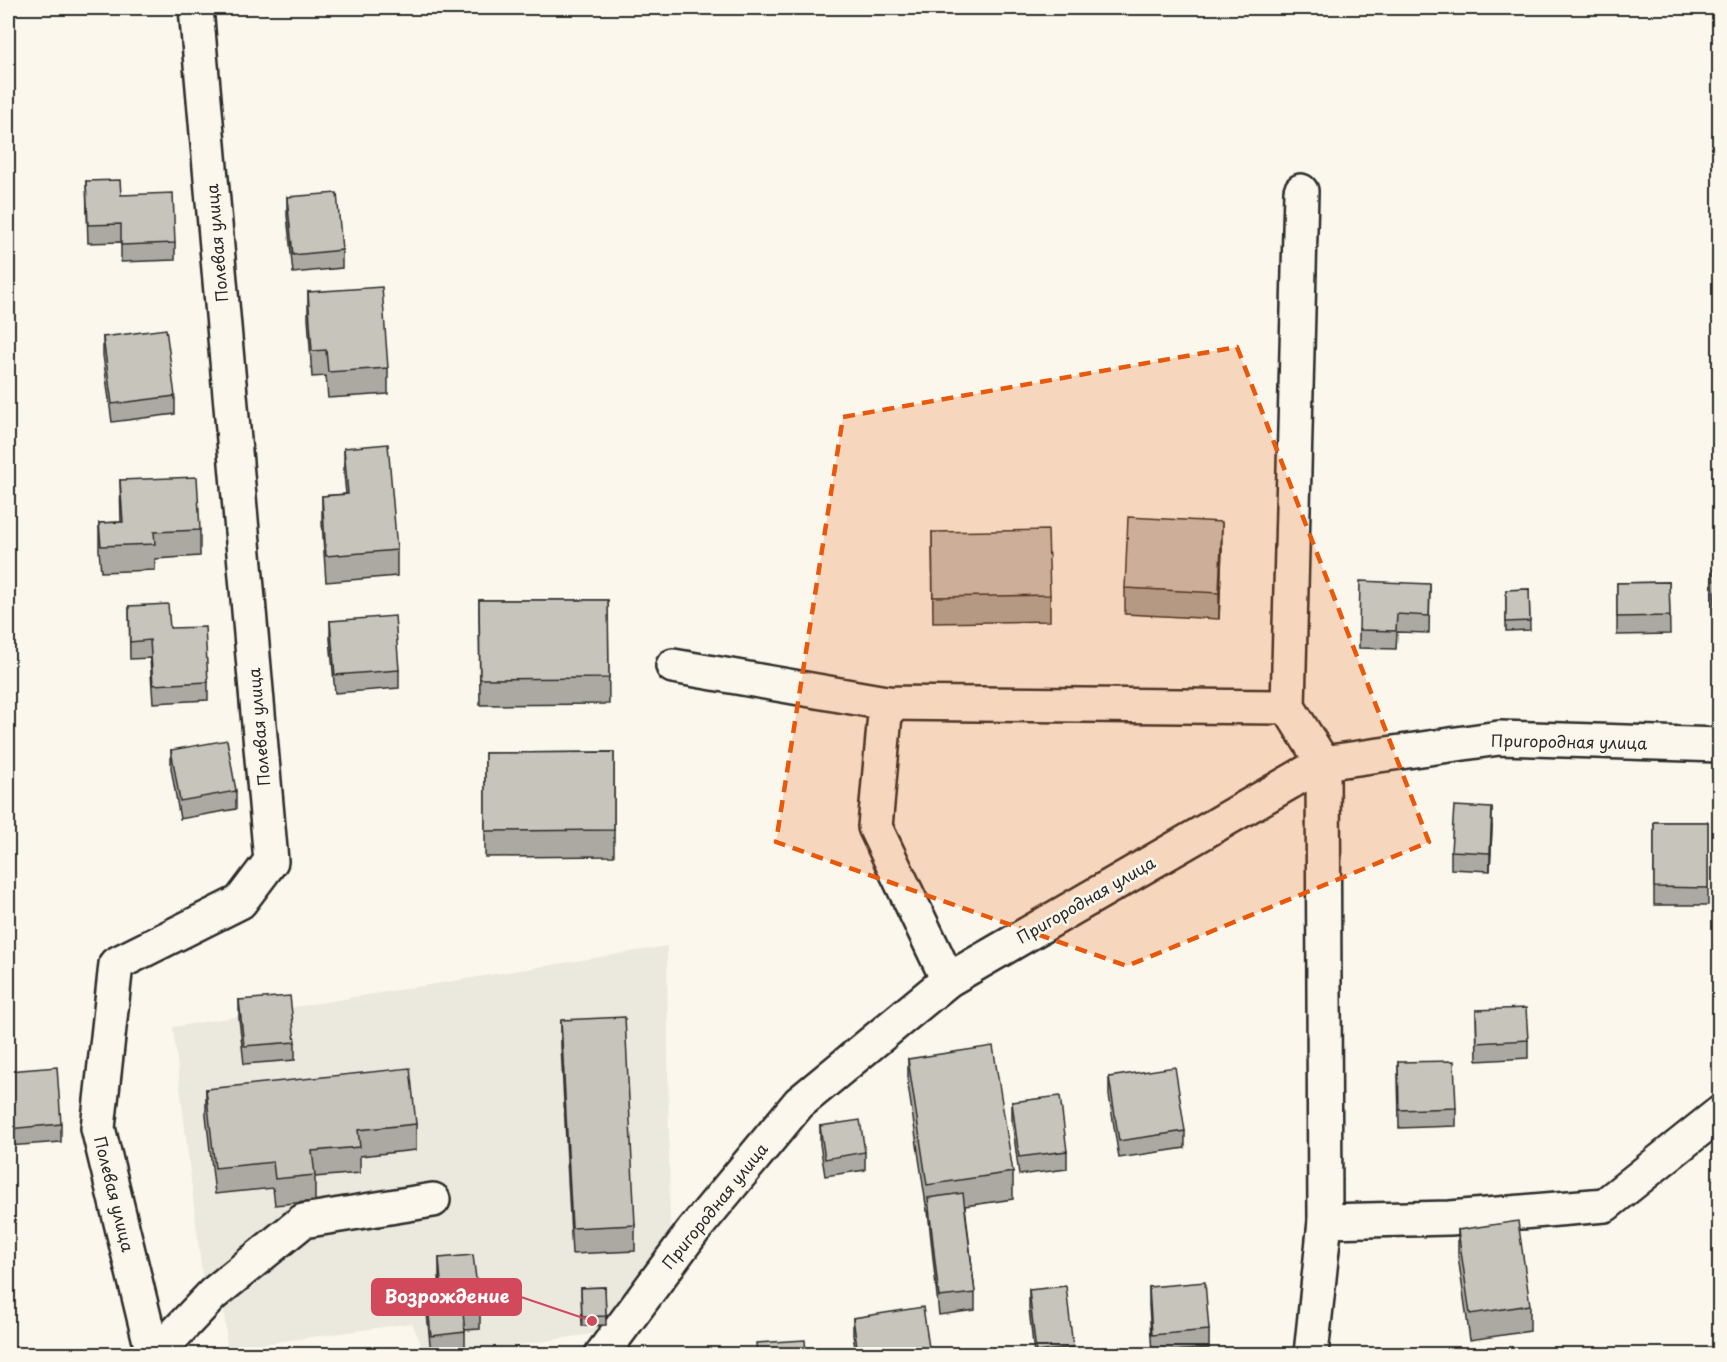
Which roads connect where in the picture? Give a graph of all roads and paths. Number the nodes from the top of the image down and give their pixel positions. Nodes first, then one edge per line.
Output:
1 (196, 8) edge
2 (1301, 191) dead end
3 (673, 666) dead end
4 (886, 703) junction
5 (1288, 707) junction
6 (1719, 745) edge
7 (1323, 763) junction
8 (948, 980) junction
9 (1719, 1113) edge
10 (433, 1200) dead end
11 (1325, 1221) junction
12 (155, 1354) edge
13 (602, 1354) edge
14 (1311, 1354) edge

1 - 12 street, Полевая улица
2 - 5 street
3 - 4 street
4 - 5 street
4 - 8 street
5 - 7 street
6 - 7 street, Пригородная улица
7 - 8 street, Пригородная улица
7 - 11 street
8 - 13 street, Пригородная улица
9 - 11 street
10 - 12 street
11 - 14 street

